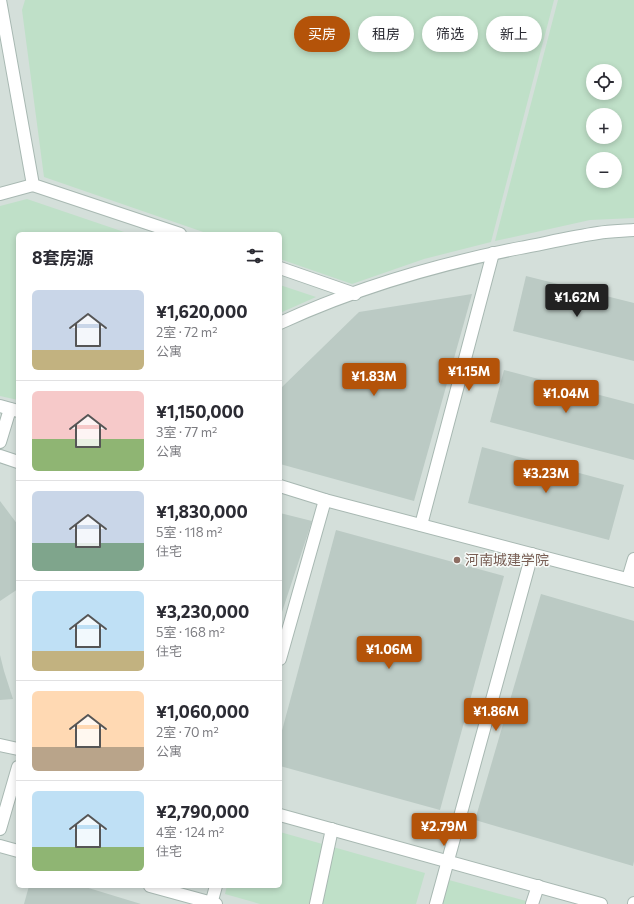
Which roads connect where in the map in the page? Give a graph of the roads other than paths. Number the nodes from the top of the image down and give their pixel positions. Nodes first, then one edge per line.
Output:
1 (0, 0) edge
2 (33, 185) junction
3 (0, 194) edge
4 (634, 230) edge
5 (174, 232) edge
6 (493, 253) junction
7 (282, 269) edge
8 (355, 294) junction
9 (282, 323) edge
10 (9, 409) edge
11 (0, 442) edge
12 (0, 456) edge
13 (16, 461) edge
14 (282, 487) edge
15 (325, 500) junction
16 (421, 525) junction
17 (532, 554) junction
18 (634, 559) edge
19 (631, 580) edge
20 (282, 652) edge
21 (0, 744) edge
22 (16, 748) edge
23 (16, 774) edge
24 (282, 816) edge
25 (0, 829) edge
26 (332, 829) junction
27 (0, 846) edge
28 (16, 850) edge
29 (448, 860) junction
30 (538, 886) junction
31 (157, 888) edge
32 (216, 888) edge
33 (213, 904) edge
34 (316, 904) edge
35 (436, 904) edge
36 (532, 904) edge
37 (601, 904) edge

1 - 2 street
2 - 3 street
2 - 5 street
4 - 6 street
6 - 8 street
6 - 16 street
7 - 8 street
8 - 9 street
10 - 11 street
12 - 13 street
14 - 15 street
15 - 16 street
15 - 20 street
16 - 17 street
17 - 19 street
17 - 29 street
18 - 19 street
21 - 22 street
23 - 25 street
24 - 26 street
26 - 29 street
26 - 34 street
27 - 28 street
29 - 30 street
29 - 35 street
30 - 36 street
30 - 37 street
31 - 33 street
32 - 33 street

